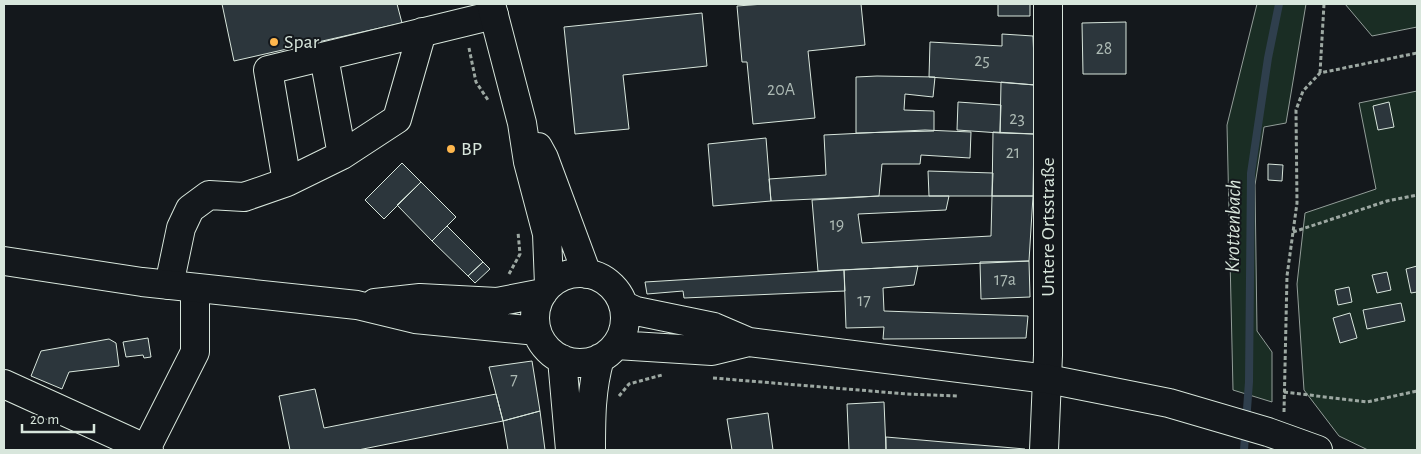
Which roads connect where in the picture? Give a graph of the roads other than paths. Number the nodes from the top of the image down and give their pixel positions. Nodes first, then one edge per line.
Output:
1 (1048, 4) edge
2 (493, 10) edge
3 (422, 32) junction
4 (324, 56) junction
5 (522, 123) junction
6 (342, 155) junction
7 (288, 182) junction
8 (4, 261) edge
9 (587, 274) junction
10 (169, 285) junction
11 (195, 288) junction
12 (546, 289) junction
13 (357, 304) junction
14 (623, 305) junction
15 (537, 331) junction
16 (749, 342) junction
17 (608, 351) junction
18 (562, 359) junction
19 (1048, 379) junction
20 (4, 384) edge
21 (147, 450) edge
22 (570, 450) edge
23 (591, 450) edge
24 (1044, 450) edge
25 (1318, 450) edge

1 - 19 main road, Untere Ortsstraße
2 - 3 main road
2 - 5 main road
3 - 4 main road
3 - 6 main road
4 - 6 main road
4 - 7 main road
5 - 9 main road
5 - 12 main road
6 - 7 main road
7 - 10 main road
8 - 10 main road
9 - 12 main road
9 - 14 main road
10 - 11 main road
11 - 13 main road
11 - 21 main road
12 - 13 main road
12 - 15 main road
13 - 15 main road
14 - 16 main road
14 - 17 main road
15 - 18 main road
16 - 17 main road
16 - 19 main road
17 - 18 main road
17 - 23 main road
18 - 22 main road
19 - 24 main road, Untere Ortsstraße
19 - 25 main road
20 - 21 main road

